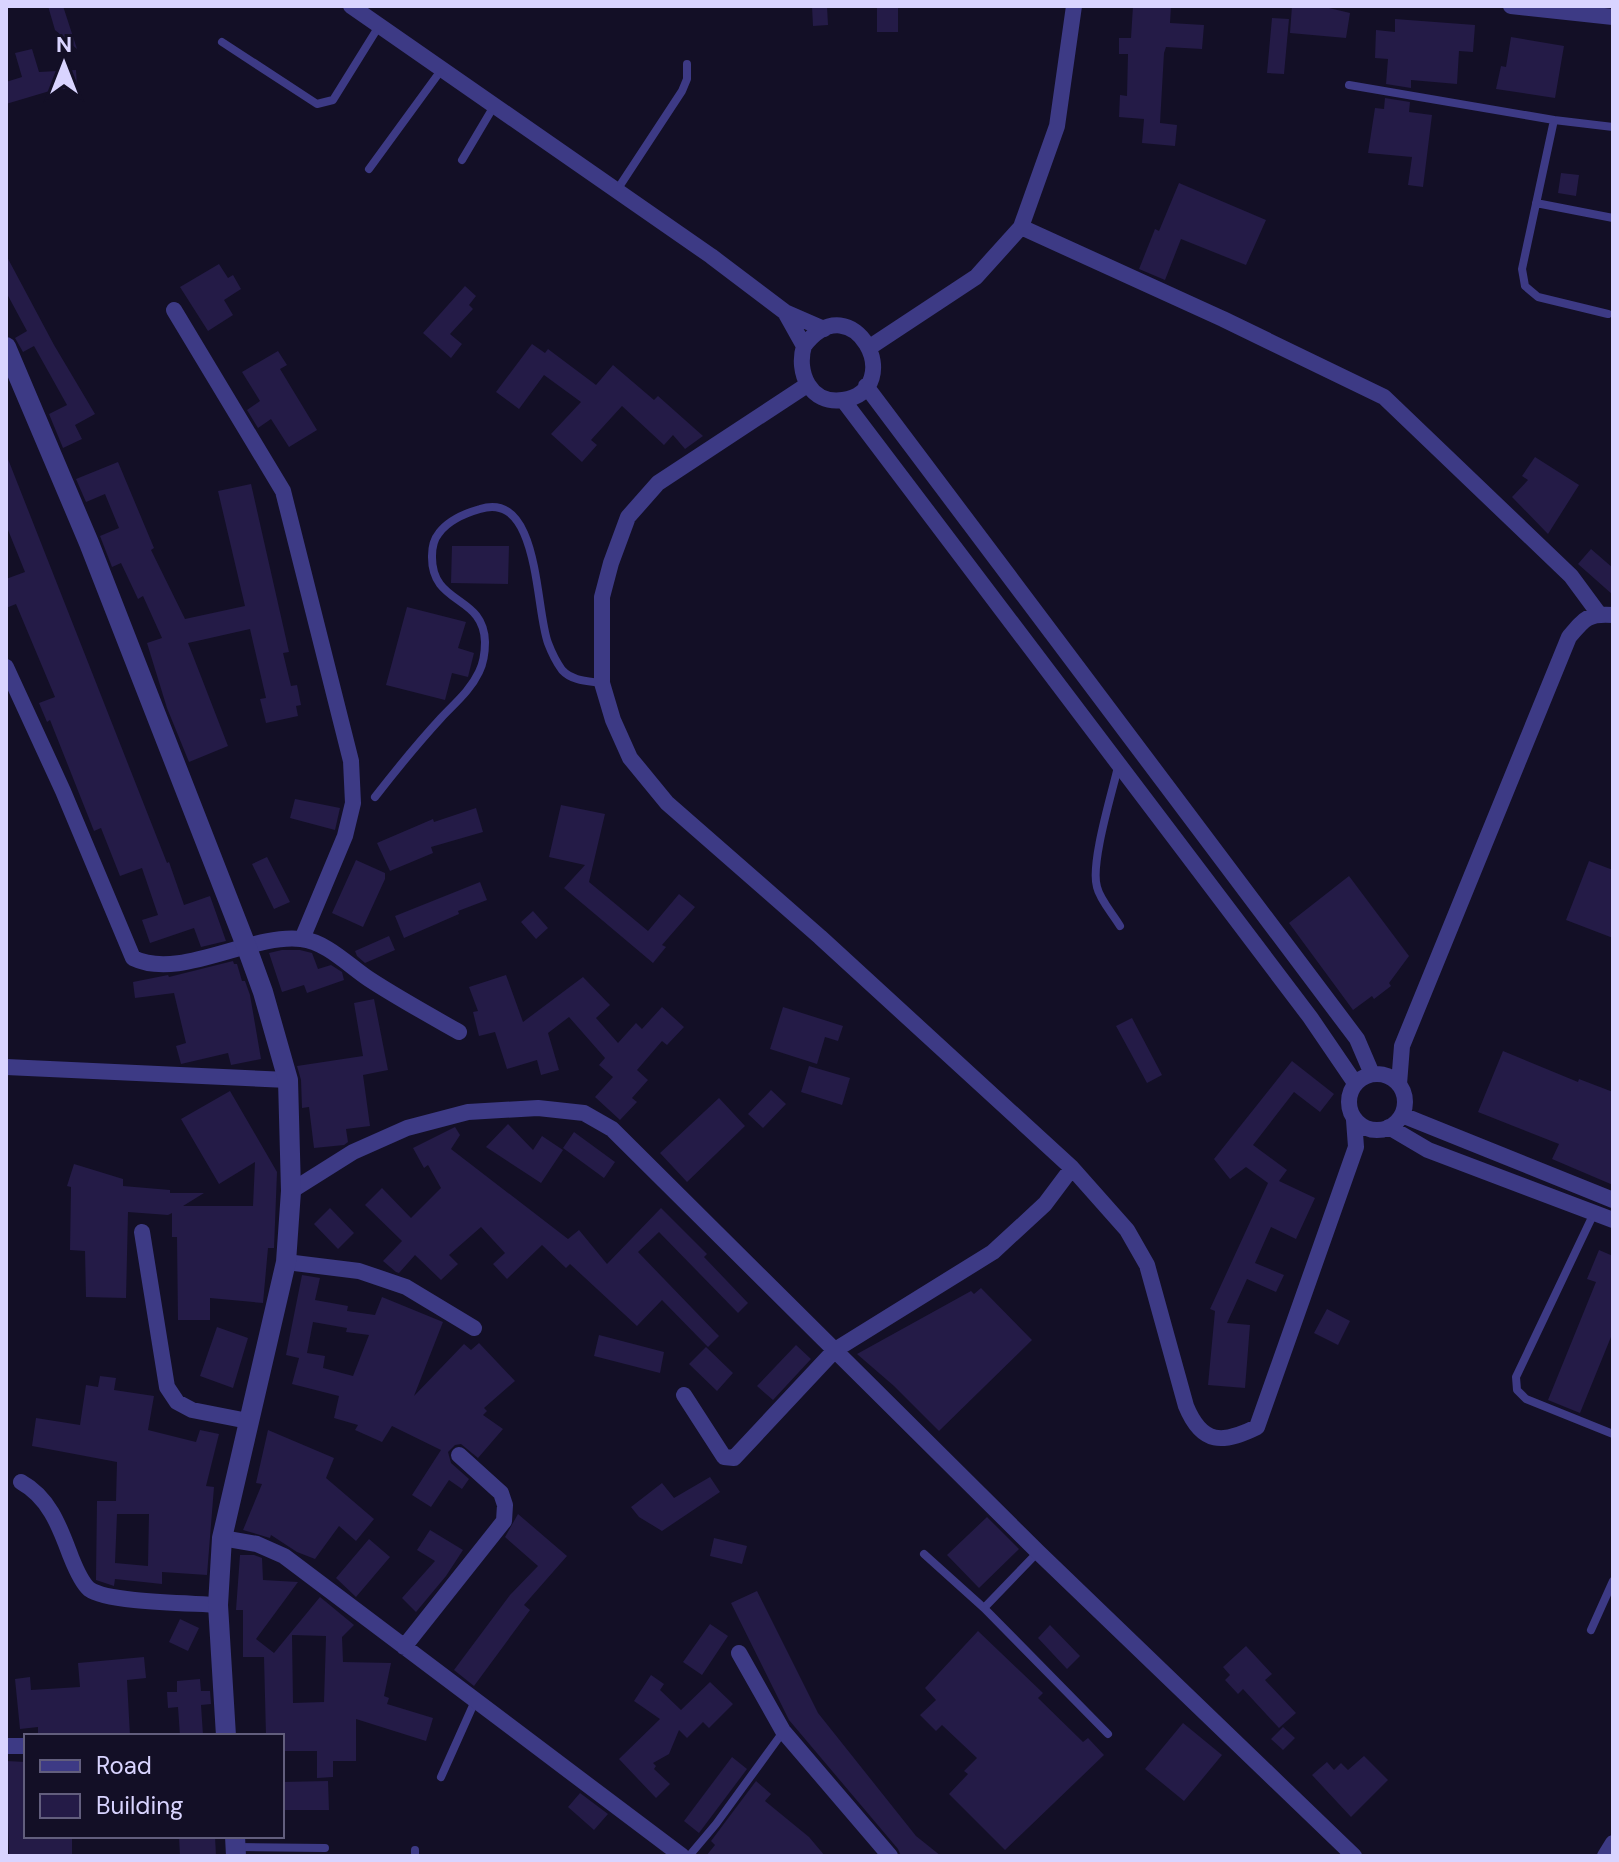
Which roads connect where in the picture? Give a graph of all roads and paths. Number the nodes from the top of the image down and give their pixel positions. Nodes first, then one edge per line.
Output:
1 (351, 6) edge
2 (1074, 6) edge
3 (1511, 6) edge
4 (1541, 8) edge
5 (1613, 17) edge
6 (380, 26) junction
7 (222, 42) dead end
8 (687, 64) dead end
9 (442, 69) junction
10 (1349, 85) dead end
11 (494, 106) junction
12 (1554, 120) junction
13 (1613, 127) edge
14 (462, 160) dead end
15 (369, 169) dead end
16 (617, 191) junction
17 (1536, 203) junction
18 (1613, 218) edge
19 (1021, 227) junction
20 (174, 310) dead end
21 (785, 312) junction
22 (1608, 314) dead end
23 (824, 329) junction
24 (804, 346) junction
25 (6, 347) edge
26 (870, 347) junction
27 (807, 385) junction
28 (866, 386) junction
29 (843, 400) junction
30 (996, 560) junction
31 (976, 575) junction
32 (1606, 614) edge
33 (6, 667) edge
34 (602, 683) junction
35 (1139, 750) junction
36 (1119, 765) junction
37 (375, 797) dead end
38 (1120, 926) dead end
39 (1280, 936) junction
40 (302, 939) junction
41 (247, 948) junction
42 (1260, 951) junction
43 (459, 1032) dead end
44 (1402, 1046) junction
45 (6, 1067) edge
46 (1374, 1074) junction
47 (288, 1080) junction
48 (1355, 1083) junction
49 (1399, 1084) junction
50 (1402, 1115) junction
51 (1354, 1120) junction
52 (1382, 1129) junction
53 (1356, 1147) junction
54 (1072, 1168) junction
55 (291, 1191) junction
56 (1613, 1200) edge
57 (1594, 1212) junction
58 (1613, 1220) edge
59 (142, 1232) dead end
60 (286, 1262) junction
61 (474, 1328) dead end
62 (835, 1350) junction
63 (684, 1395) dead end
64 (248, 1421) junction
65 (1613, 1434) edge
66 (459, 1455) dead end
67 (21, 1482) dead end
68 (222, 1538) junction
69 (1038, 1552) junction
70 (924, 1554) dead end
71 (1613, 1581) edge
72 (218, 1605) junction
73 (984, 1608) junction
74 (1591, 1630) dead end
75 (404, 1647) junction
76 (739, 1653) dead end
77 (476, 1701) junction
78 (783, 1731) junction
79 (225, 1734) edge
80 (1108, 1734) dead end
81 (441, 1777) dead end
82 (1613, 1843) edge
83 (236, 1846) edge
84 (325, 1848) dead end
85 (682, 1856) edge
86 (689, 1856) edge
87 (890, 1856) edge
88 (1354, 1856) edge
89 (1605, 1856) edge

1 - 6 street
2 - 19 street
3 - 4 street
4 - 5 street
6 - 7 lane
6 - 9 street
8 - 16 lane
9 - 11 street
9 - 15 lane
10 - 12 lane
11 - 14 lane
11 - 16 street
12 - 13 lane
12 - 17 lane
16 - 21 street
17 - 18 lane
17 - 22 lane
19 - 26 street
19 - 32 street
20 - 40 street
21 - 23 street
21 - 24 street
23 - 24 street
23 - 26 street
24 - 27 street
25 - 41 street
26 - 28 street
27 - 29 street
27 - 34 street
28 - 29 street
28 - 30 street
29 - 31 street
30 - 31 street
30 - 35 street
31 - 36 street
32 - 44 street
33 - 41 street
34 - 37 lane
34 - 54 street
35 - 36 street
35 - 39 street
36 - 38 lane
36 - 42 street
39 - 42 street
39 - 46 street
40 - 41 street
40 - 43 street
41 - 47 street
42 - 48 street
44 - 46 street
44 - 49 street
45 - 47 street
46 - 48 street
46 - 49 street
47 - 55 street
48 - 51 street
49 - 50 street
50 - 52 street
50 - 56 street
51 - 52 street
51 - 53 street
52 - 53 street
52 - 57 street
53 - 54 street
54 - 62 street
55 - 60 street
55 - 62 street
57 - 58 street
57 - 65 lane
59 - 64 street
60 - 61 street
60 - 64 street
62 - 63 street
62 - 69 street
64 - 68 street
66 - 75 street
67 - 72 street
68 - 72 street
68 - 75 street
69 - 73 lane
69 - 88 street
70 - 73 lane
71 - 74 lane
72 - 79 street
73 - 80 lane
75 - 77 street
76 - 78 street
77 - 81 lane
77 - 85 street
78 - 86 lane
78 - 87 street
82 - 89 street
83 - 84 lane

